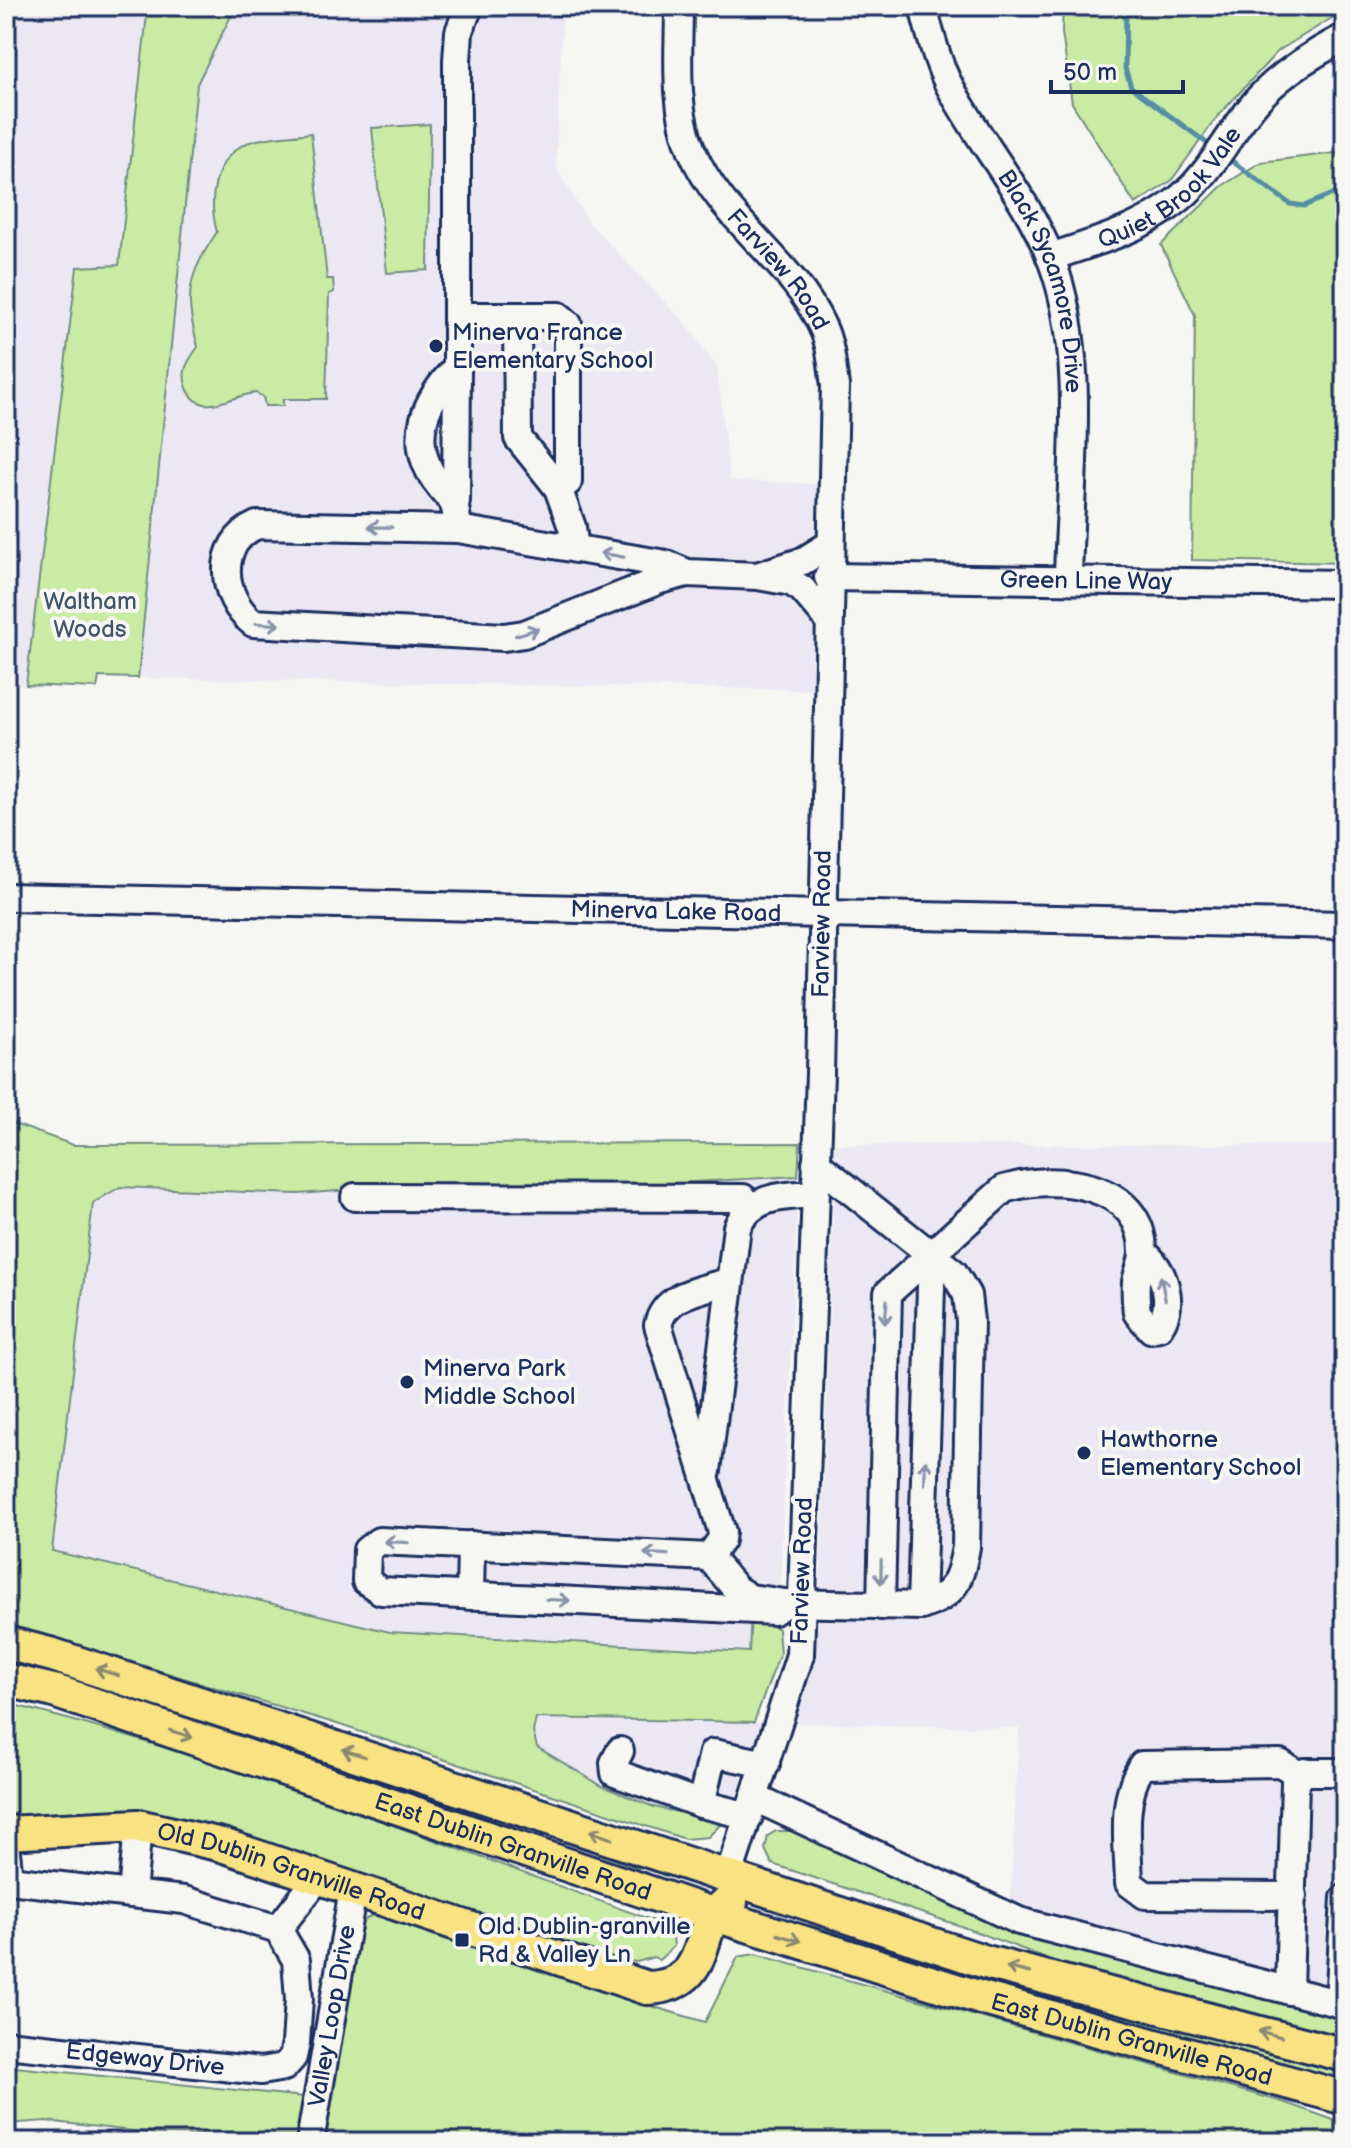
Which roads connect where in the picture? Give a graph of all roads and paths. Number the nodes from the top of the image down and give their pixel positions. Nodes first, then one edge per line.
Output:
1 (469, 6) edge
2 (679, 6) edge
3 (923, 6) edge
4 (1345, 37) edge
5 (1050, 257) junction
6 (457, 316) junction
7 (517, 316) junction
8 (457, 367) junction
9 (558, 488) junction
10 (456, 501) junction
11 (458, 529) junction
12 (829, 545) junction
13 (575, 549) junction
14 (687, 573) junction
15 (758, 576) junction
16 (828, 577) junction
17 (1068, 578) junction
18 (1345, 584) edge
19 (827, 618) junction
20 (6, 897) edge
21 (821, 916) junction
22 (1345, 925) edge
23 (816, 1163) junction
24 (815, 1194) junction
25 (355, 1197) dead end
26 (751, 1207) junction
27 (1143, 1252) dead end
28 (932, 1255) junction
29 (730, 1281) junction
30 (706, 1482) junction
31 (471, 1545) junction
32 (709, 1557) junction
33 (470, 1596) junction
34 (794, 1602) junction
35 (708, 1606) junction
36 (881, 1606) junction
37 (921, 1606) junction
38 (6, 1643) edge
39 (6, 1680) edge
40 (620, 1751) dead end
41 (766, 1764) junction
42 (1345, 1772) edge
43 (1301, 1776) junction
44 (366, 1795) junction
45 (701, 1804) junction
46 (752, 1807) junction
47 (138, 1826) junction
48 (6, 1833) edge
49 (6, 1852) edge
50 (318, 1878) junction
51 (728, 1878) junction
52 (7, 1881) edge
53 (353, 1890) junction
54 (132, 1894) junction
55 (1293, 1896) junction
56 (1345, 1898) edge
57 (715, 1915) junction
58 (278, 1929) junction
59 (958, 1953) junction
60 (1289, 1991) junction
61 (1342, 2005) edge
62 (6, 2044) edge
63 (1345, 2055) edge
64 (1345, 2095) edge
65 (310, 2142) edge

1 - 6 street
2 - 12 street, Farview Road
3 - 5 street, Black Sycamore Drive
4 - 5 street, Quiet Brook Vale
5 - 17 street, Black Sycamore Drive
6 - 7 street
6 - 8 street
7 - 9 street
7 - 9 street
8 - 10 street
8 - 10 street
9 - 13 street
10 - 11 street
11 - 13 street
11 -> 14 street
12 - 15 street
12 - 16 street, Farview Road
14 -> 13 street
14 - 15 street
15 - 19 street
16 - 17 street, Green Line Way
16 - 19 street, Farview Road
17 - 18 street, Green Line Way
19 - 21 street, Farview Road
20 - 21 street, Minerva Lake Road
21 - 22 street, Minerva Lake Road
21 - 23 street, Farview Road
23 - 24 street, Farview Road
23 - 28 street
24 - 26 street
24 - 34 street, Farview Road
25 - 26 street
26 - 29 street
27 - 28 street
28 -> 36 street
37 -> 28 street
28 - 37 street
29 - 30 street
29 - 30 street
30 - 32 street
32 -> 31 street
31 - 33 street
31 -> 33 street
32 - 34 street
32 - 35 street
33 -> 35 street
34 - 35 street
34 - 36 street
34 - 41 street, Farview Road
36 - 37 street
51 -> 38 main road, East Dublin Granville Road
39 -> 44 main road, East Dublin Granville Road
40 - 45 street
41 - 45 street
41 - 46 street, Farview Road
42 - 43 street
43 - 55 street
43 - 55 street
44 - 51 main road
44 - 57 main road, East Dublin Granville Road
45 - 46 street
46 - 51 street, Farview Road
46 - 60 street
47 - 48 main road, Old Dublin Granville Road
47 - 50 main road, Old Dublin Granville Road
47 - 54 street
49 - 52 street
50 - 53 main road, Old Dublin Granville Road
50 - 58 street
51 - 59 main road, East Dublin Granville Road
52 - 54 street
53 - 57 main road, Old Dublin Granville Road
53 - 65 street, Valley Loop Drive
54 - 58 street
55 - 60 street
56 - 61 street
57 - 59 main road
57 -> 64 main road, East Dublin Granville Road
58 - 62 street, Edgeway Drive
63 -> 59 main road, East Dublin Granville Road
60 - 61 street

